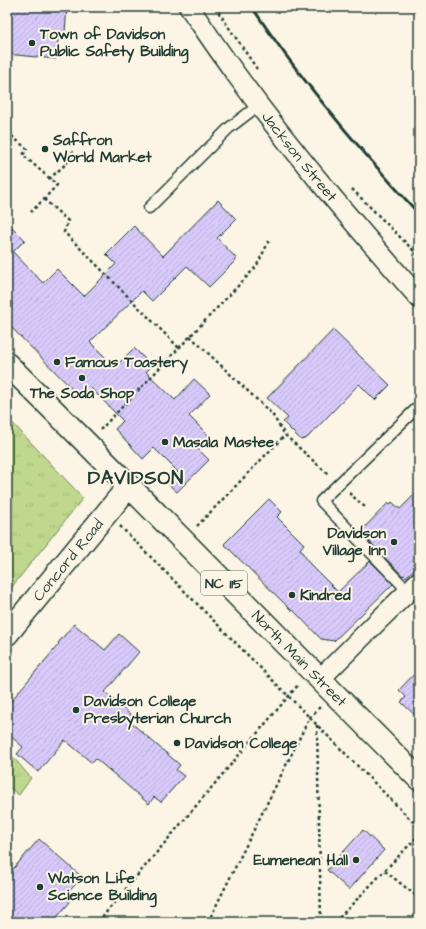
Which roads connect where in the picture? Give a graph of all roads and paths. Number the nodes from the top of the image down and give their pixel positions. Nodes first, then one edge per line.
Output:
1 (189, 7) edge
2 (215, 7) edge
3 (258, 70) dead end
4 (259, 105) junction
5 (7, 132) edge
6 (73, 151) dead end
7 (49, 179) junction
8 (351, 188) dead end
9 (44, 199) junction
10 (149, 208) dead end
11 (31, 212) dead end
12 (269, 241) dead end
13 (419, 256) edge
14 (419, 298) edge
15 (190, 336) junction
16 (180, 348) junction
17 (7, 364) edge
18 (419, 406) edge
19 (285, 436) junction
20 (87, 443) junction
21 (339, 484) junction
22 (129, 486) junction
23 (365, 507) dead end
24 (107, 513) junction
25 (183, 541) junction
26 (414, 586) edge
27 (7, 634) edge
28 (320, 680) junction
29 (289, 696) junction
30 (310, 717) junction
31 (317, 724) junction
32 (419, 779) edge
33 (419, 828) edge
34 (419, 835) edge
35 (385, 871) junction
36 (419, 898) edge
37 (98, 922) edge
38 (208, 922) edge
39 (321, 922) edge
40 (335, 922) edge

1 - 4 street, Jackson Street
2 - 3 path
4 - 10 lane
4 - 14 street, Jackson Street
5 - 7 path
6 - 7 path
7 - 9 path
8 - 13 path
9 - 11 path
9 - 16 path
12 - 15 path
15 - 16 path
15 - 19 path
16 - 20 path
17 - 20 main road, NC 115
18 - 21 lane
19 - 21 path
19 - 25 path
20 - 22 main road, NC 115
21 - 23 path
21 - 26 lane
22 - 24 main road, Concord Road
22 - 25 main road, North Main Street / NC 115
24 - 27 main road, Concord Road
24 - 29 path
25 - 28 main road, North Main Street / NC 115
26 - 28 street
28 - 29 path
28 - 30 path
28 - 32 main road, North Main Street / NC 115
29 - 30 path
29 - 37 path
30 - 31 path
30 - 38 path
31 - 33 path
31 - 39 path
34 - 35 path
35 - 36 path
35 - 40 path

